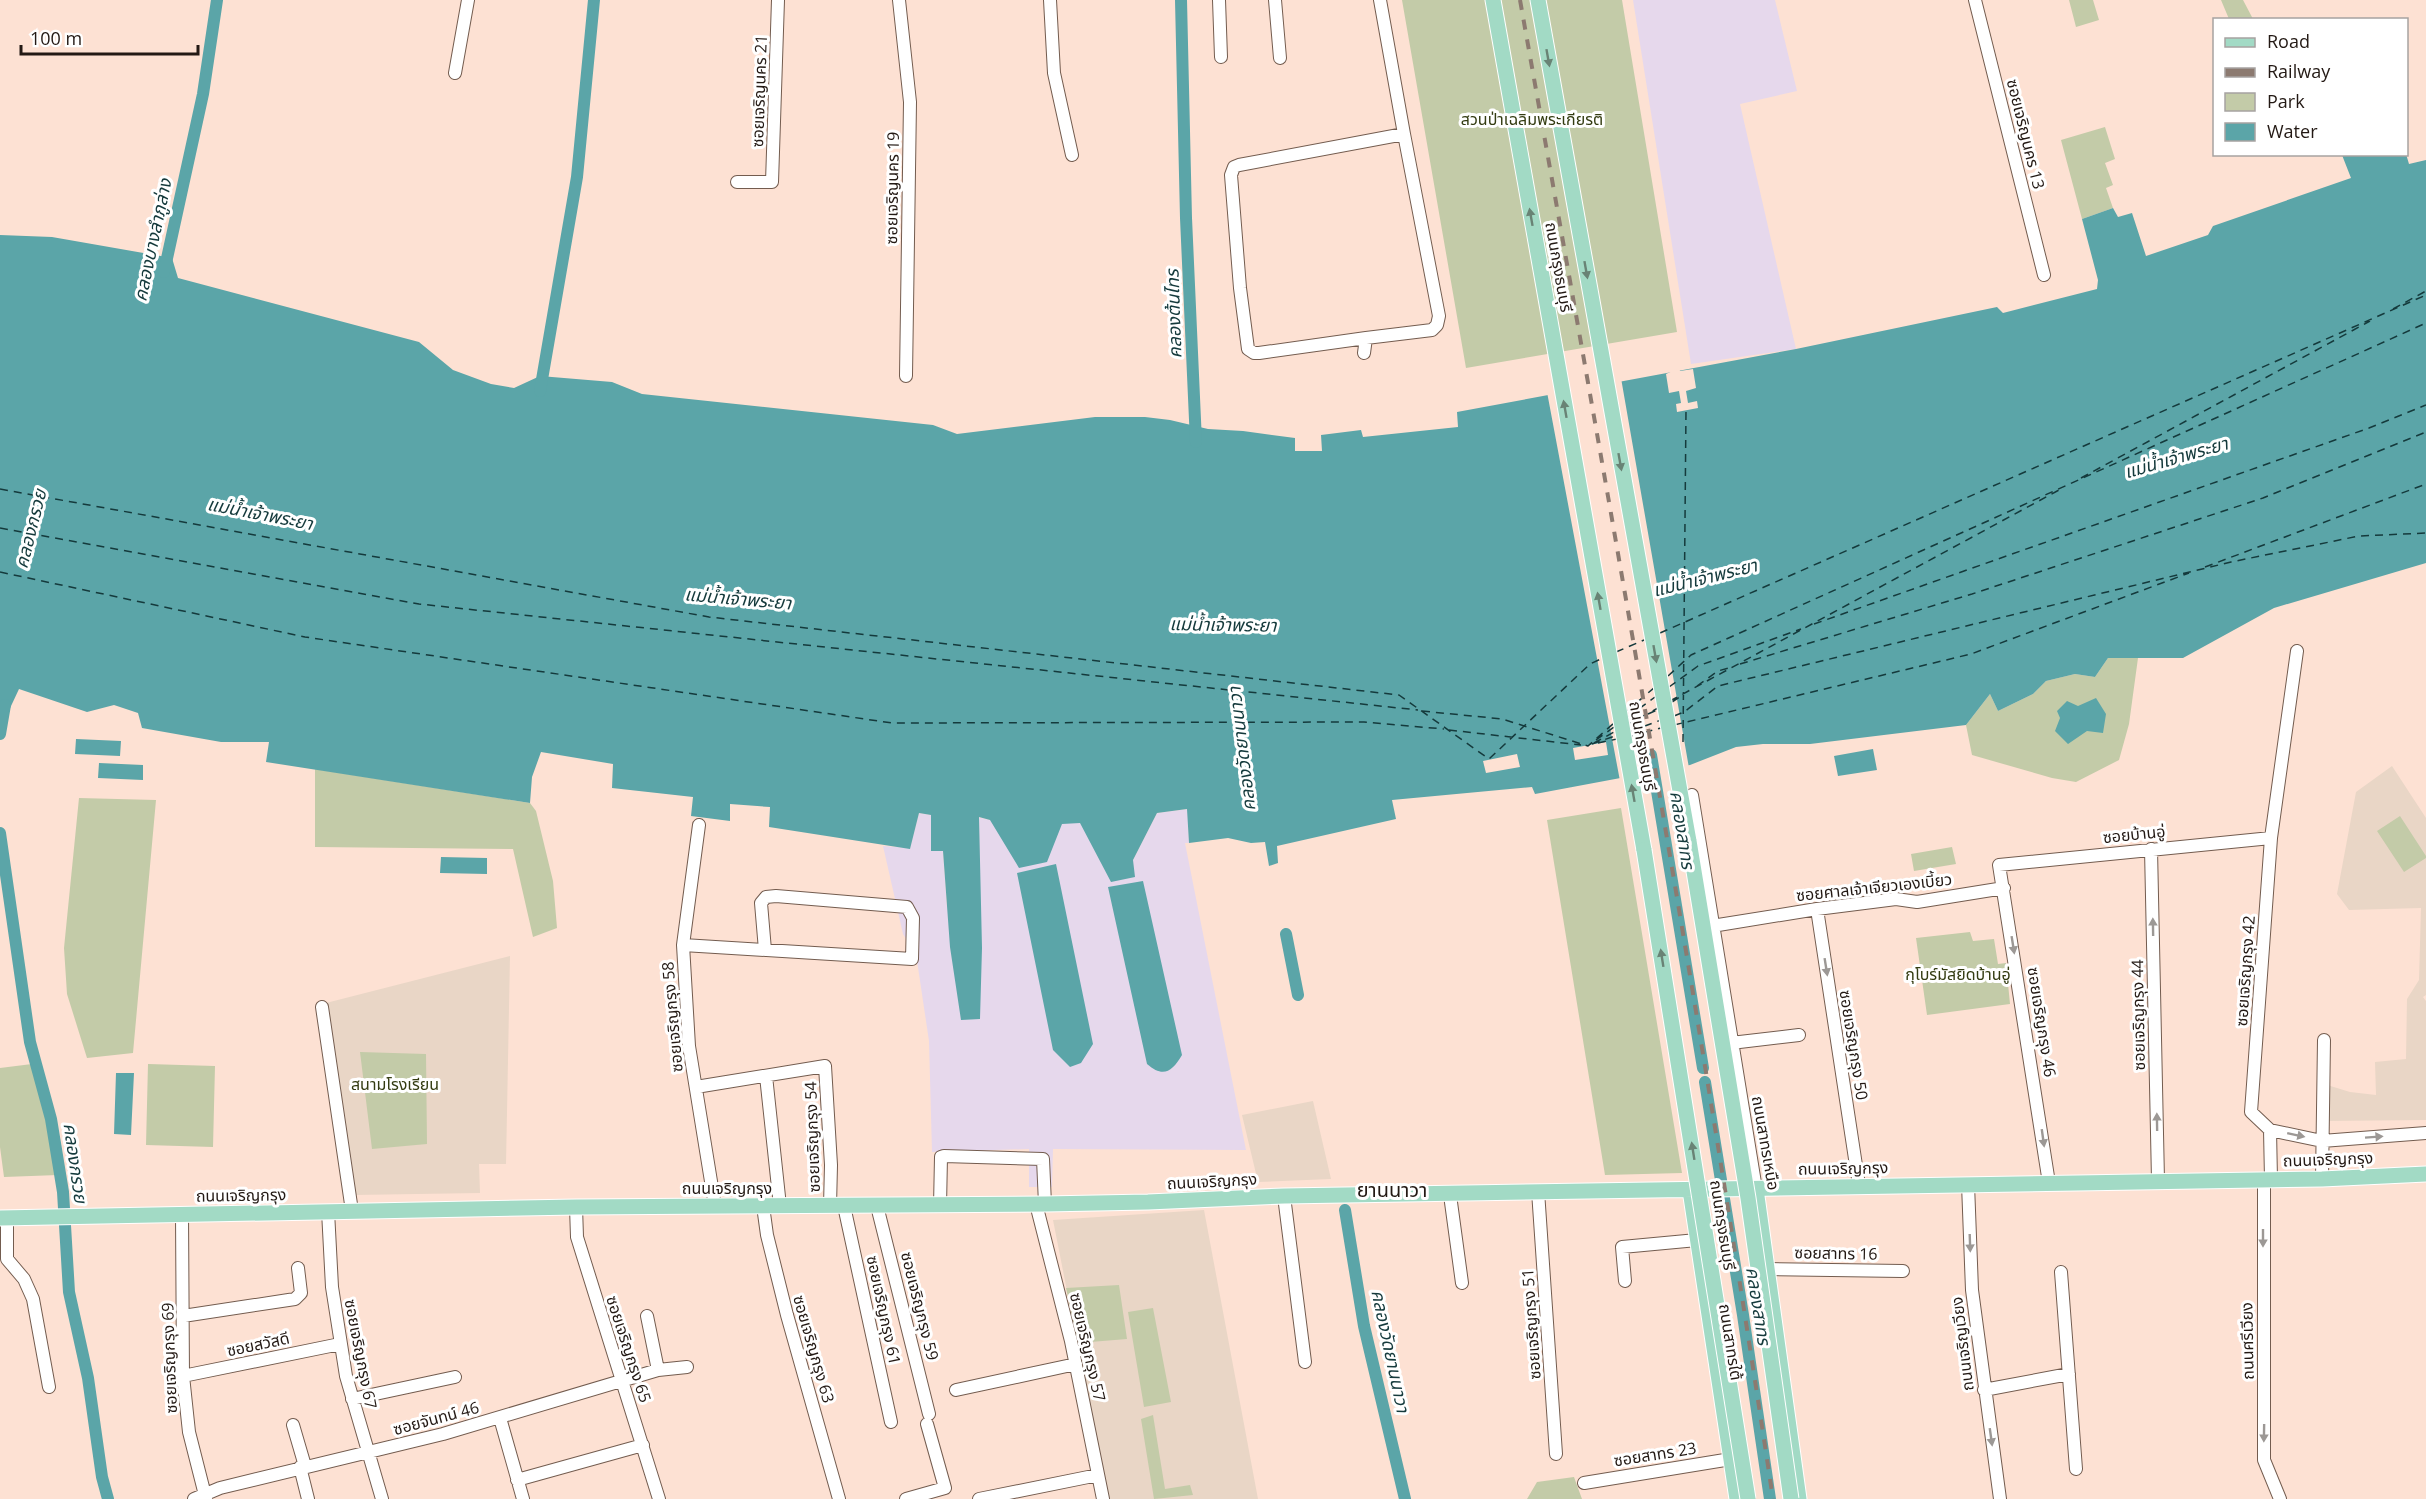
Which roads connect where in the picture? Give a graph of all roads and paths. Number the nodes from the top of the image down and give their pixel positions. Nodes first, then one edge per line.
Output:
1 (468, 0) edge
2 (778, 0) edge
3 (899, 0) edge
4 (1050, 0) edge
5 (1219, 0) edge
6 (1275, 0) edge
7 (1380, 0) edge
8 (1493, 0) edge
9 (1538, 0) edge
10 (1975, 0) edge
11 (1221, 57) dead end
12 (1280, 58) dead end
13 (455, 73) dead end
14 (1404, 134) junction
15 (1072, 155) dead end
16 (737, 182) dead end
17 (2044, 275) dead end
18 (1366, 338) junction
19 (1364, 353) dead end
20 (906, 376) dead end
21 (2297, 651) dead end
22 (1692, 795) dead end
23 (699, 825) dead end
24 (2271, 838) junction
25 (2151, 849) junction
26 (1999, 865) joint
27 (2004, 888) junction
28 (1817, 909) junction
29 (1712, 926) junction
30 (683, 945) junction
31 (765, 950) junction
32 (322, 1007) dead end
33 (1799, 1035) dead end
34 (2324, 1040) dead end
35 (1731, 1043) junction
36 (766, 1076) junction
37 (696, 1087) junction
38 (2271, 1130) junction
39 (2426, 1133) edge
40 (2322, 1141) junction
41 (2426, 1174) edge
42 (2267, 1179) junction
43 (2322, 1179) junction
44 (2157, 1180) junction
45 (2049, 1183) junction
46 (1968, 1184) junction
47 (1859, 1185) junction
48 (1756, 1189) junction
49 (1698, 1190) junction
50 (1538, 1191) junction
51 (1450, 1195) junction
52 (1284, 1196) junction
53 (1041, 1204) junction
54 (715, 1206) junction
55 (763, 1206) junction
56 (780, 1206) junction
57 (837, 1206) junction
58 (877, 1206) junction
59 (940, 1206) junction
60 (576, 1207) junction
61 (328, 1211) junction
62 (352, 1211) junction
63 (182, 1214) junction
64 (3, 1218) edge
65 (1697, 1240) junction
66 (298, 1268) dead end
67 (1768, 1269) junction
68 (1903, 1270) dead end
69 (2061, 1272) dead end
70 (1625, 1281) dead end
71 (1462, 1283) dead end
72 (183, 1316) junction
73 (647, 1316) dead end
74 (340, 1344) junction
75 (1305, 1362) dead end
76 (1076, 1364) junction
77 (687, 1367) dead end
78 (658, 1370) junction
79 (2069, 1374) junction
80 (183, 1376) junction
81 (455, 1377) dead end
82 (622, 1382) junction
83 (49, 1387) dead end
84 (956, 1390) dead end
85 (1984, 1390) junction
86 (352, 1399) junction
87 (500, 1418) junction
88 (891, 1422) dead end
89 (293, 1425) dead end
90 (643, 1445) junction
91 (367, 1452) junction
92 (1556, 1454) dead end
93 (1731, 1459) junction
94 (302, 1467) junction
95 (2076, 1469) dead end
96 (1098, 1475) junction
97 (518, 1480) junction
98 (1584, 1483) dead end
99 (942, 1495) edge
100 (201, 1497) edge
101 (308, 1499) edge
102 (382, 1499) edge
103 (523, 1499) edge
104 (659, 1499) edge
105 (839, 1499) edge
106 (906, 1499) edge
107 (979, 1499) edge
108 (1103, 1499) edge
109 (1737, 1499) edge
110 (1748, 1499) edge
111 (1791, 1499) edge
112 (1800, 1499) edge
113 (2000, 1499) edge
114 (2280, 1499) edge

1 - 13 street
2 - 16 street, ซอยเจริญนคร 21
3 - 20 street, ซอยเจริญนคร 19
4 - 15 street
5 - 11 street
6 - 12 street
7 - 14 street
110 -> 8 main road, ถนนกรุงธนบุรี, bridge
9 -> 111 main road, ถนนกรุงธนบุรี, bridge
10 - 17 street, ซอยเจริญนคร 13
14 - 18 street
14 - 18 street
18 - 19 street
21 - 24 street, ซอยเจริญกรุง 42
22 - 29 street, ถนนสาทรเหนือ
23 - 30 street, ซอยเจริญกรุง 58
24 - 25 street, ซอยบ้านอู่
24 - 38 street, ซอยเจริญกรุง 42
25 - 26 street, ซอยบ้านอู่
44 -> 25 street, ซอยเจริญกรุง 44
26 - 27 street, ซอยเจริญกรุง 46
27 - 28 street, ซอยศาลเจ้าเจียวเองเบี้ยว
27 -> 45 street, ซอยเจริญกรุง 46
28 - 29 street, ซอยศาลเจ้าเจียวเองเบี้ยว
28 -> 47 street, ซอยเจริญกรุง 50
29 - 35 street, ถนนสาทรเหนือ
30 - 31 street
30 - 37 street, ซอยเจริญกรุง 58
31 - 31 street
32 - 62 street
33 - 35 street
34 - 40 street
35 - 48 street, ถนนสาทรเหนือ
36 - 37 street
36 - 56 street
36 - 57 street, ซอยเจริญกรุง 54
37 - 54 street, ซอยเจริญกรุง 58
38 -> 40 street
38 - 42 street, ถนนศรีเวียง
40 -> 39 street
40 - 43 street
41 - 43 main road, ถนนเจริญกรุง
42 - 43 main road, ถนนเจริญกรุง
42 - 44 main road, ถนนเจริญกรุง
42 -> 114 street, ถนนศรีเวียง
44 - 45 main road, ถนนเจริญกรุง
45 - 46 main road, ถนนเจริญกรุง
46 - 47 main road, ถนนเจริญกรุง
46 -> 85 street, ถนนเจริญเวียง
47 - 48 main road, ถนนเจริญกรุง
48 - 49 main road, ถนนเจริญกรุง
48 - 67 main road, ถนนสาทรเหนือ
49 - 50 main road, ถนนเจริญกรุง
49 - 65 main road, ถนนสาทรใต้
50 - 51 main road, ถนนเจริญกรุง
50 - 92 street, ซอยเจริญกรุง 51
51 - 52 main road, ถนนเจริญกรุง
51 - 71 street
52 - 53 main road, ถนนเจริญกรุง
52 - 75 street
53 - 59 main road, ถนนเจริญกรุง
53 - 59 street, ซอยเจริญกรุง 57
53 - 76 street, ซอยเจริญกรุง 57
54 - 55 main road, ถนนเจริญกรุง
54 - 60 main road, ถนนเจริญกรุง
55 - 56 main road, ถนนเจริญกรุง
55 - 105 street, ซอยเจริญกรุง 63
56 - 57 main road, ถนนเจริญกรุง
57 - 58 main road, ถนนเจริญกรุง
57 - 88 street, ซอยเจริญกรุง 61
58 - 59 main road, ถนนเจริญกรุง
58 - 99 street, ซอยเจริญกรุง 59
60 - 62 main road, ถนนเจริญกรุง
60 - 82 street, ซอยเจริญกรุง 65
61 - 62 main road, ถนนเจริญกรุง
61 - 63 main road, ถนนเจริญกรุง
61 - 74 street, ซอยเจริญกรุง 67
63 - 64 main road, ถนนเจริญกรุง
63 - 72 street, ซอยเจริญกรุง 69
64 - 83 street
65 - 70 street
65 - 93 main road, ถนนสาทรใต้
66 - 72 street
67 - 68 street, ซอยสาทร 16
67 - 112 main road, ถนนสาทรเหนือ
69 - 79 street
72 - 80 street, ซอยเจริญกรุง 69
73 - 78 street
74 - 80 street, ซอยสวัสดี
74 - 86 street, ซอยเจริญกรุง 67
76 - 84 street
76 - 96 street, ซอยเจริญกรุง 57
77 - 78 street, ซอยจันทน์ 46
78 - 82 street, ซอยจันทน์ 46
79 - 85 street
79 - 95 street
80 - 100 street, ซอยเจริญกรุง 69
81 - 86 street
82 - 87 street, ซอยจันทน์ 46
82 - 90 street, ซอยเจริญกรุง 65
85 -> 113 street, ถนนเจริญเวียง
86 - 91 street, ซอยเจริญกรุง 67
87 - 91 street, ซอยจันทน์ 46
87 - 97 street
89 - 94 street
90 - 97 street
90 - 104 street, ซอยเจริญกรุง 65
91 - 94 street, ซอยจันทน์ 46
91 - 102 street, ซอยเจริญกรุง 67
93 - 98 street, ซอยสาทร 23
93 - 109 main road, ถนนสาทรใต้
94 - 100 street, ซอยจันทน์ 46
94 - 101 street
96 - 107 street
96 - 108 street, ซอยเจริญกรุง 57
97 - 103 street
99 - 106 street

